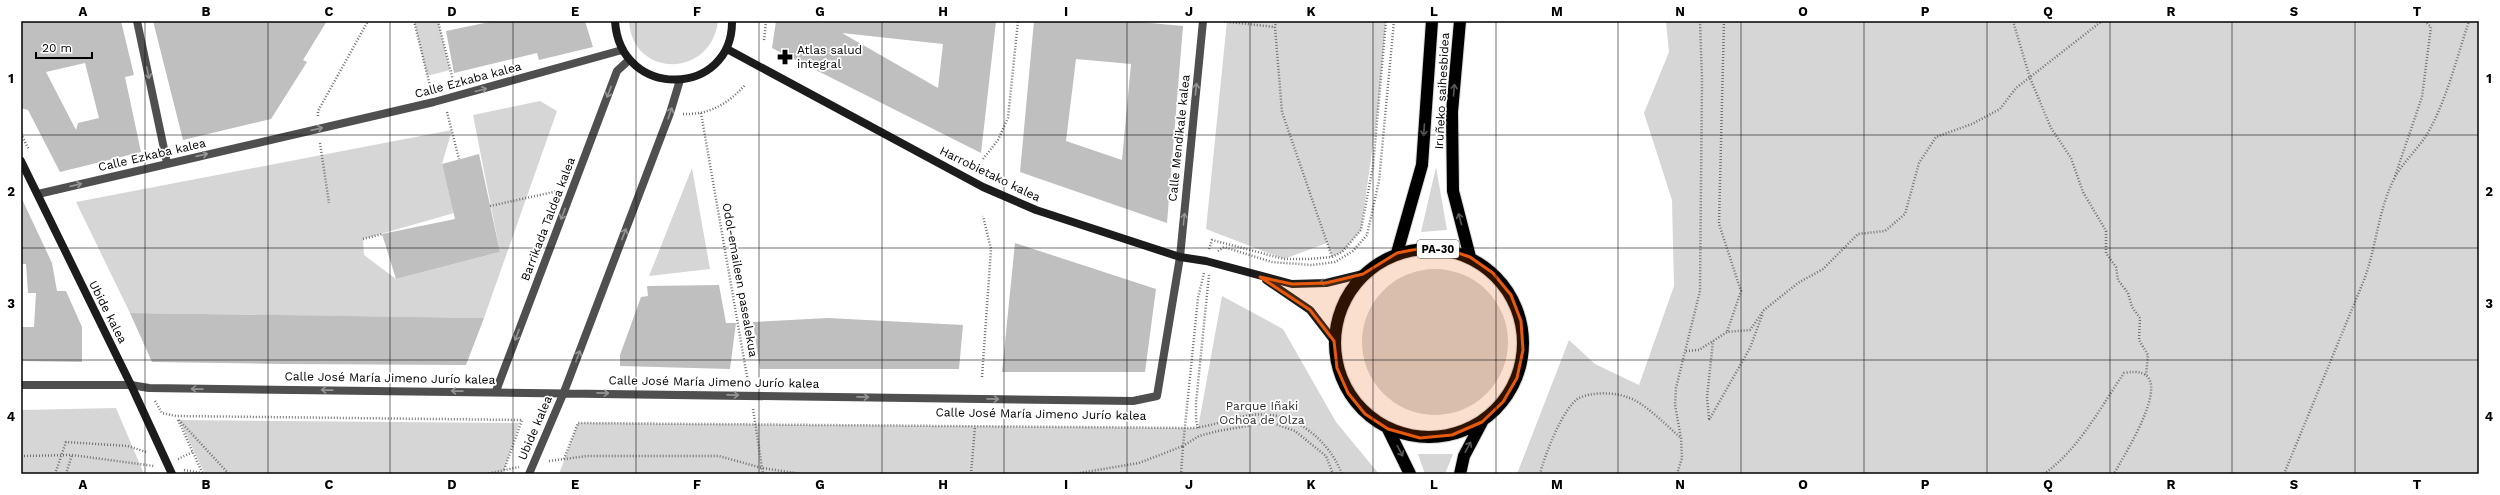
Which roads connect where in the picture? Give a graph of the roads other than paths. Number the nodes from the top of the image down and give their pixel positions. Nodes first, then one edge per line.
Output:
1 (137, 21) edge
2 (615, 21) edge
3 (732, 21) edge
4 (1203, 21) edge
5 (1432, 21) edge
6 (1460, 21) edge
7 (727, 49) junction
8 (622, 50) junction
9 (629, 60) junction
10 (680, 80) junction
11 (21, 161) edge
12 (167, 163) junction
13 (38, 194) junction
14 (1397, 253) junction
15 (1180, 257) junction
16 (1470, 257) junction
17 (1363, 274) junction
18 (1260, 277) junction
19 (1334, 341) junction
20 (131, 384) junction
21 (21, 385) edge
22 (496, 391) junction
23 (564, 392) junction
24 (1482, 422) junction
25 (1388, 429) junction
26 (171, 471) edge
27 (529, 474) edge
28 (1410, 474) edge
29 (1460, 474) edge

1 -> 12 street
2 - 8 main road
3 - 7 main road
15 -> 4 street, Calle Mendikale kalea
5 -> 14 highway, Iruñeko saihesbidea / PA-30
16 -> 6 highway, Iruñeko saihesbidea / PA-30
7 - 10 main road
7 - 15 main road, Harrobietako kalea
8 - 9 main road
12 -> 8 street, Calle Ezkaba kalea
9 - 10 main road
9 -> 22 street, Barrikada Taldea kalea
23 -> 10 street
11 - 13 main road, Ubide kalea
13 -> 12 street, Calle Ezkaba kalea
13 - 20 main road, Ubide kalea
14 - 16 highway, PA-30
14 - 17 highway, PA-30
15 - 18 main road, Harrobietako kalea
23 -> 15 street, Calle José María Jimeno Jurío kalea
16 - 24 highway, PA-30
17 -> 18 main road, Harrobietako kalea
17 - 19 highway, PA-30
18 - 19 main road, Harrobietako kalea
19 - 25 highway, PA-30
20 - 21 street, Calle José María Jimeno Jurío kalea
22 -> 20 street, Calle José María Jimeno Jurío kalea
20 - 26 main road, Ubide kalea
22 - 23 street, Calle José María Jimeno Jurío kalea
23 - 27 street, Ubide kalea
24 - 25 highway, PA-30
29 -> 24 highway, PA-30
25 -> 28 highway, PA-30

